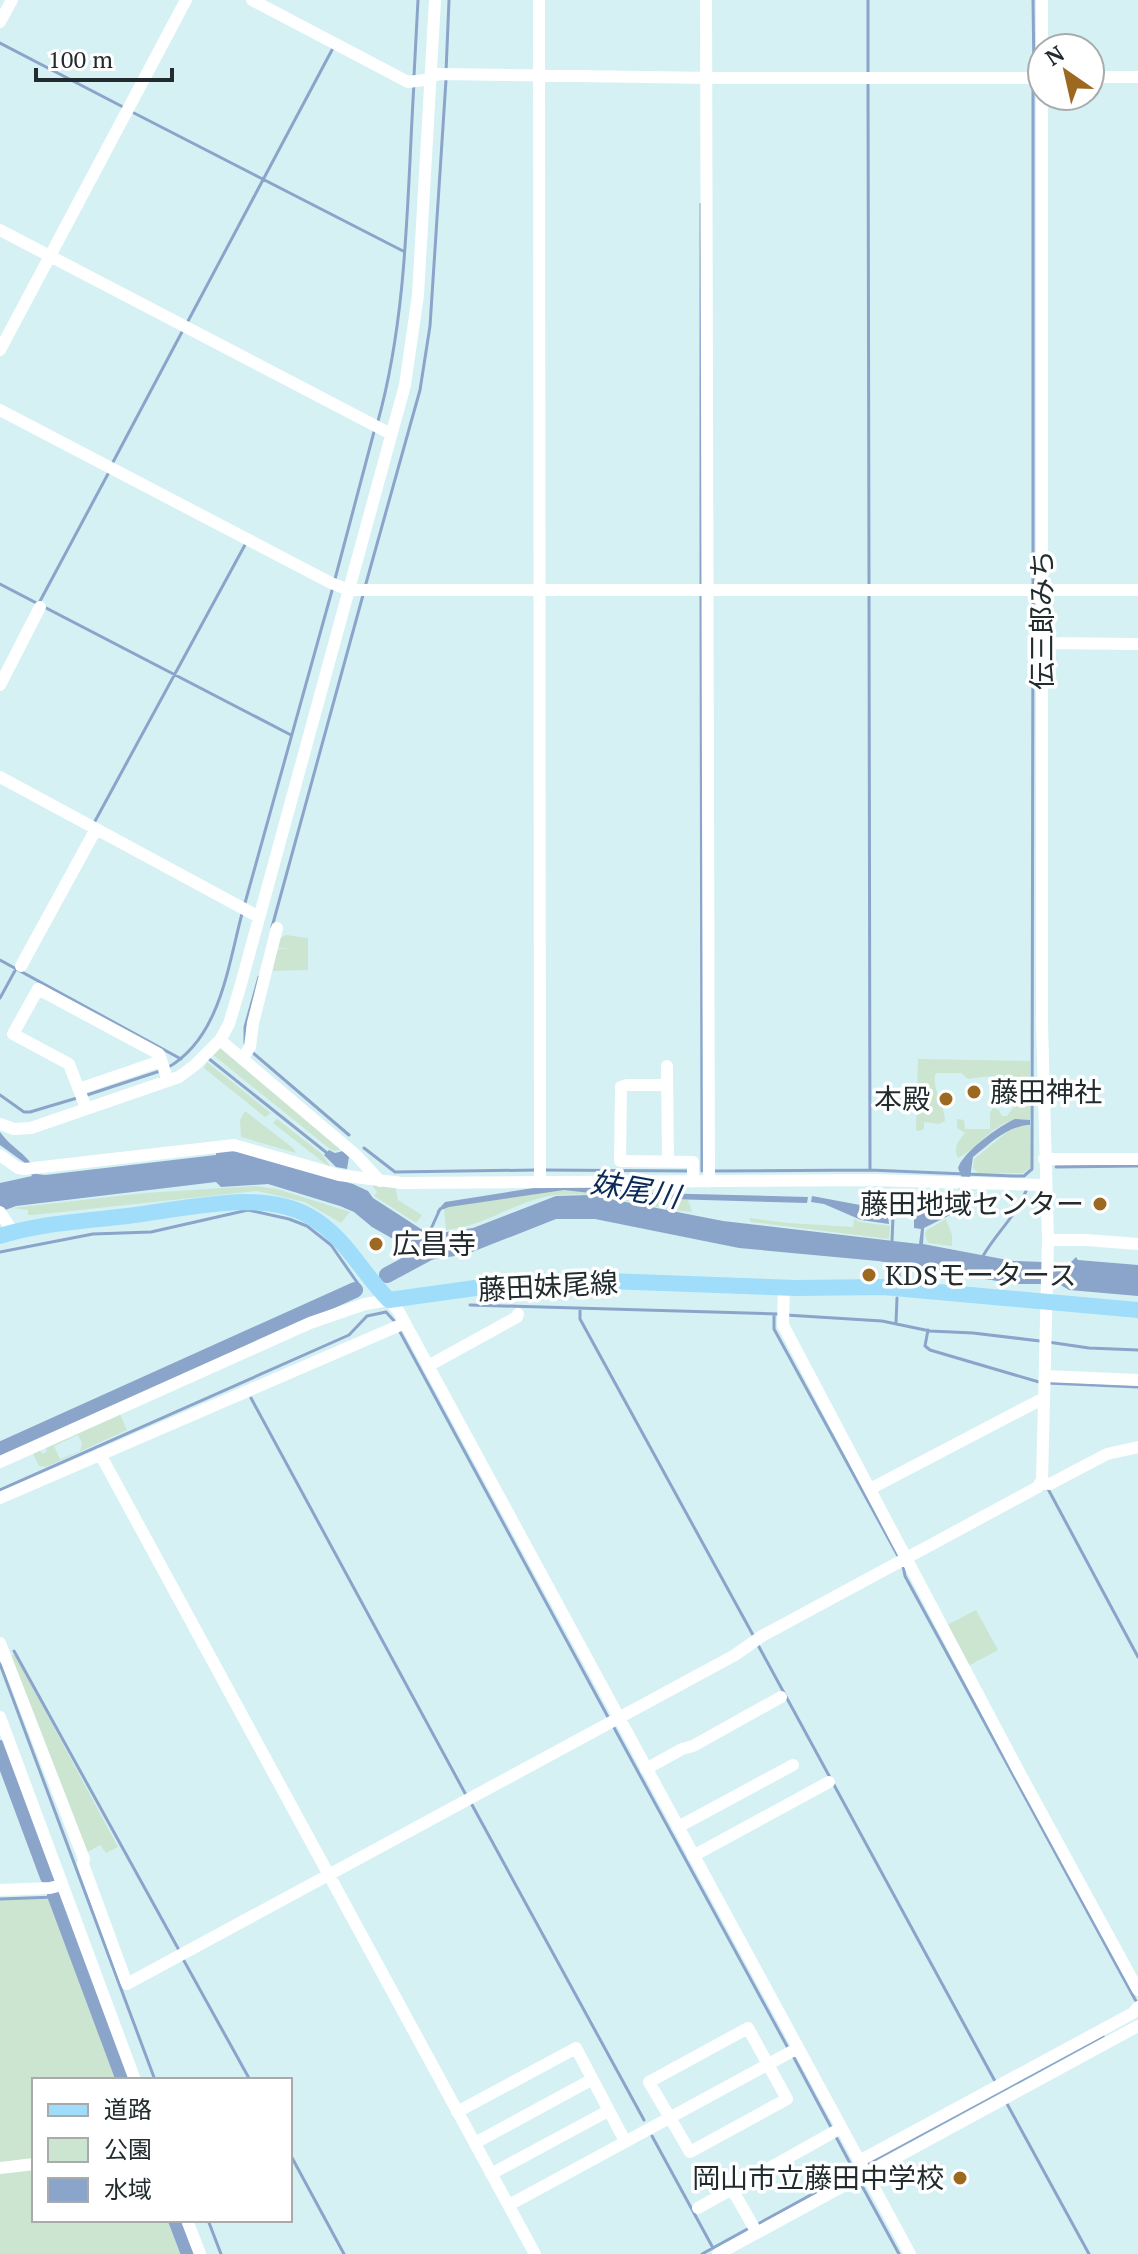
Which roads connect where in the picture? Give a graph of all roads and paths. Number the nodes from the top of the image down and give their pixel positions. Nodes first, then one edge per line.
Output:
1 (12, 0) edge
2 (186, 0) edge
3 (252, 0) edge
4 (435, 0) edge
5 (539, 0) edge
6 (706, 0) edge
7 (1042, 0) edge
8 (0, 22) edge
9 (1040, 32) edge
10 (540, 75) junction
11 (703, 77) junction
12 (1106, 77) edge
13 (1138, 77) edge
14 (430, 78) junction
15 (1026, 78) edge
16 (1036, 112) edge
17 (0, 230) edge
18 (51, 254) junction
19 (0, 350) edge
20 (0, 410) edge
21 (382, 429) junction
22 (349, 588) junction
23 (537, 590) junction
24 (703, 590) junction
25 (1036, 590) junction
26 (1138, 590) edge
27 (40, 607) dead end
28 (1042, 643) junction
29 (1138, 644) edge
30 (0, 685) edge
31 (0, 777) edge
32 (96, 829) junction
33 (259, 917) junction
34 (277, 928) dead end
35 (21, 966) dead end
36 (220, 1040) junction
37 (246, 1053) junction
38 (667, 1066) dead end
39 (164, 1070) junction
40 (667, 1085) junction
41 (82, 1097) junction
42 (0, 1124) edge
43 (0, 1155) edge
44 (1044, 1159) junction
45 (1138, 1159) edge
46 (668, 1162) junction
47 (540, 1174) junction
48 (693, 1174) junction
49 (708, 1175) junction
50 (380, 1181) junction
51 (1046, 1185) junction
52 (4, 1225) edge
53 (1138, 1244) edge
54 (1048, 1247) junction
55 (784, 1288) junction
56 (1046, 1296) junction
57 (389, 1300) junction
58 (1138, 1310) edge
59 (518, 1314) dead end
60 (405, 1323) junction
61 (428, 1366) junction
62 (1138, 1380) edge
63 (1045, 1385) junction
64 (1138, 1447) edge
65 (97, 1455) junction
66 (0, 1462) edge
67 (1045, 1484) junction
68 (870, 1489) junction
69 (0, 1498) edge
70 (907, 1558) junction
71 (0, 1643) edge
72 (781, 1697) dead end
73 (0, 1717) edge
74 (613, 1721) junction
75 (793, 1765) dead end
76 (646, 1769) junction
77 (829, 1782) dead end
78 (678, 1827) junction
79 (693, 1856) junction
80 (78, 1866) junction
81 (326, 1877) junction
82 (60, 1879) junction
83 (0, 1890) edge
84 (1138, 1990) edge
85 (1137, 2007) edge
86 (1138, 2026) edge
87 (793, 2050) junction
88 (768, 2064) junction
89 (134, 2078) edge
90 (591, 2080) junction
91 (608, 2111) junction
92 (457, 2112) junction
93 (669, 2117) junction
94 (836, 2131) junction
95 (625, 2141) junction
96 (475, 2143) junction
97 (32, 2164) edge
98 (0, 2168) edge
99 (863, 2168) junction
100 (491, 2174) junction
101 (732, 2189) junction
102 (509, 2205) junction
103 (698, 2208) dead end
104 (188, 2222) edge
105 (754, 2228) junction
106 (200, 2254) edge
107 (535, 2254) edge
108 (718, 2254) edge
109 (910, 2254) edge

1 - 8 street
2 - 18 street
3 - 14 street
4 - 14 street
5 - 10 street
6 - 11 street
7 - 9 street, 伝三郎みち
10 - 11 street
10 - 14 street
10 - 23 street
11 - 15 street
11 - 24 street
12 - 13 street
14 - 21 street
16 - 25 street, 伝三郎みち
17 - 18 street
18 - 19 street
18 - 21 street
20 - 22 street
21 - 22 street
22 - 23 street
22 - 33 street
23 - 24 street
23 - 47 street
24 - 25 street
24 - 49 street
25 - 26 street
25 - 28 street, 伝三郎みち
27 - 30 street
28 - 29 street
28 - 44 street, 伝三郎みち
31 - 32 street
32 - 33 street
32 - 35 street
33 - 36 street
34 - 37 street
36 - 37 street
36 - 39 street
37 - 50 street
38 - 40 street
39 - 41 street
39 - 41 street
39 - 41 street
40 - 46 street
40 - 46 street
41 - 42 street
43 - 50 street
44 - 45 street
44 - 51 street, 伝三郎みち
46 - 48 street
47 - 48 street
47 - 50 street
48 - 49 street
49 - 51 street
51 - 54 street, 伝三郎みち
52 - 57 main road
53 - 54 street
54 - 56 street, 伝三郎みち
55 - 56 main road, 藤田妹尾線
55 - 57 main road, 藤田妹尾線
55 - 68 street
56 - 58 main road, 藤田妹尾線
56 - 63 street, 伝三郎みち
57 - 60 street
57 - 66 street
59 - 61 street
60 - 61 street
60 - 65 street
61 - 74 street
62 - 63 street
63 - 67 street, 伝三郎みち
63 - 68 street
64 - 67 street
65 - 69 street
65 - 81 street
67 - 70 street
68 - 70 street
70 - 74 street
70 - 84 street
71 - 80 street
72 - 76 street
73 - 82 street
74 - 76 street
74 - 81 street
75 - 78 street
76 - 78 street
77 - 79 street
78 - 79 street
79 - 87 street
80 - 81 street
80 - 82 street
81 - 92 street
82 - 83 street
82 - 89 street
85 - 99 street
86 - 99 street
87 - 88 street
87 - 94 street
88 - 93 street
88 - 93 street
88 - 93 street
90 - 91 street
90 - 92 street
90 - 96 street
91 - 95 street
91 - 100 street
92 - 96 street
93 - 95 street
94 - 99 street
94 - 101 street
95 - 102 street
96 - 100 street
97 - 98 street
99 - 105 street
99 - 109 street
100 - 102 street
101 - 103 street
101 - 105 street
102 - 107 street
104 - 106 street
105 - 108 street

